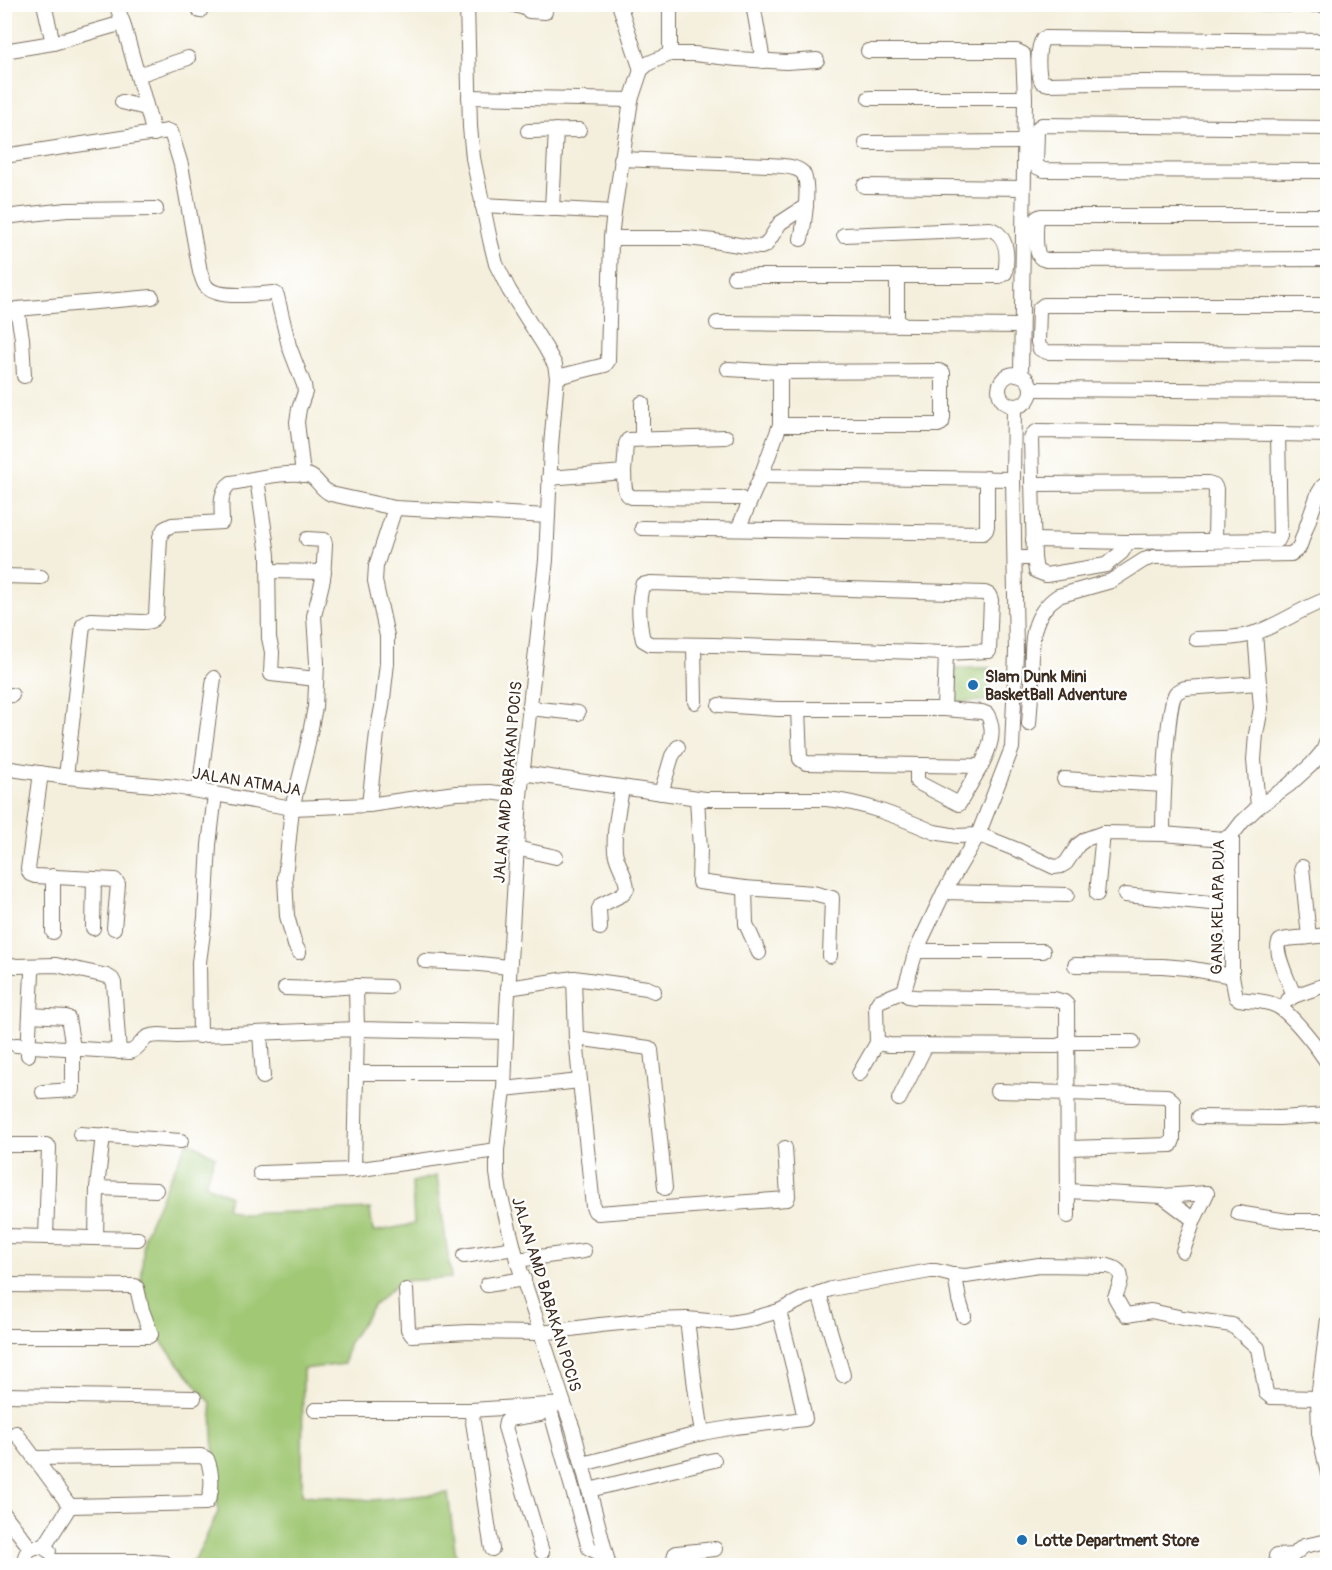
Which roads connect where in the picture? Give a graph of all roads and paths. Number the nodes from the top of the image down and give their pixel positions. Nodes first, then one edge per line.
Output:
1 (44, 4) edge
2 (116, 4) edge
3 (467, 4) edge
4 (511, 4) edge
5 (619, 4) edge
6 (670, 4) edge
7 (753, 4) edge
8 (1263, 4) edge
9 (1328, 5) edge
10 (528, 6) edge
11 (545, 12) dead end
12 (123, 23) junction
13 (1328, 41) edge
14 (54, 43) junction
15 (4, 51) edge
16 (868, 51) dead end
17 (670, 54) junction
18 (188, 58) dead end
19 (817, 60) dead end
20 (763, 61) junction
21 (641, 70) junction
22 (138, 75) junction
23 (1328, 83) edge
24 (469, 97) junction
25 (869, 98) dead end
26 (1025, 98) junction
27 (631, 100) junction
28 (122, 102) dead end
29 (146, 108) junction
30 (1328, 128) edge
31 (556, 130) junction
32 (579, 130) dead end
33 (528, 131) dead end
34 (154, 134) junction
35 (1024, 142) junction
36 (866, 143) dead end
37 (4, 156) edge
38 (621, 159) junction
39 (1328, 171) edge
40 (864, 186) dead end
41 (1023, 188) junction
42 (482, 206) junction
43 (806, 206) junction
44 (156, 209) dead end
45 (552, 209) junction
46 (614, 212) junction
47 (1328, 216) edge
48 (4, 217) edge
49 (844, 235) dead end
50 (611, 238) junction
51 (801, 239) dead end
52 (1328, 259) edge
53 (897, 276) junction
54 (734, 277) dead end
55 (152, 297) dead end
56 (1328, 305) edge
57 (11, 310) edge
58 (717, 323) dead end
59 (897, 324) junction
60 (1021, 326) junction
61 (1328, 354) edge
62 (728, 369) dead end
63 (780, 372) junction
64 (1021, 375) junction
65 (24, 376) dead end
66 (557, 377) junction
67 (1031, 388) junction
68 (1328, 391) edge
69 (642, 403) dead end
70 (1014, 407) junction
71 (780, 425) junction
72 (1278, 434) junction
73 (1328, 435) edge
74 (726, 437) dead end
75 (642, 439) junction
76 (624, 472) junction
77 (303, 475) junction
78 (761, 476) junction
79 (549, 478) junction
80 (987, 478) junction
81 (257, 479) junction
82 (1013, 479) junction
83 (1328, 483) edge
84 (1032, 484) junction
85 (740, 498) dead end
86 (395, 508) junction
87 (548, 516) junction
88 (642, 528) dead end
89 (738, 529) junction
90 (307, 539) dead end
91 (1033, 540) junction
92 (1215, 540) junction
93 (1128, 542) junction
94 (1015, 558) junction
95 (1034, 558) junction
96 (269, 571) junction
97 (324, 572) junction
98 (4, 576) edge
99 (41, 577) dead end
100 (1328, 599) edge
101 (1255, 633) junction
102 (1196, 639) dead end
103 (694, 645) junction
104 (989, 651) junction
105 (1016, 652) junction
106 (946, 653) junction
107 (214, 678) dead end
108 (316, 680) junction
109 (1260, 683) junction
110 (695, 702) dead end
111 (719, 705) dead end
112 (529, 708) junction
113 (798, 709) junction
114 (944, 709) junction
115 (578, 713) dead end
116 (1029, 724) dead end
117 (1326, 746) edge
118 (678, 747) dead end
119 (916, 766) junction
120 (981, 766) junction
121 (4, 768) edge
122 (41, 773) junction
123 (522, 773) junction
124 (66, 777) junction
125 (1064, 779) dead end
126 (1164, 785) junction
127 (622, 788) junction
128 (199, 791) junction
129 (661, 793) junction
130 (215, 795) junction
131 (520, 796) junction
132 (697, 798) junction
133 (369, 806) junction
134 (1258, 807) junction
135 (292, 808) junction
136 (1103, 833) junction
137 (1163, 834) junction
138 (978, 835) junction
139 (1232, 835) junction
140 (516, 848) junction
141 (556, 856) dead end
142 (1302, 867) dead end
143 (53, 876) junction
144 (94, 879) junction
145 (745, 888) junction
146 (944, 892) junction
147 (1097, 894) dead end
148 (1067, 895) dead end
149 (1125, 895) dead end
150 (1232, 905) junction
151 (93, 928) dead end
152 (114, 928) dead end
153 (600, 928) dead end
154 (53, 932) dead end
155 (1328, 934) edge
156 (1309, 937) junction
157 (916, 951) junction
158 (1043, 951) dead end
159 (299, 952) dead end
160 (759, 953) dead end
161 (830, 956) dead end
162 (425, 961) dead end
163 (4, 964) edge
164 (1075, 965) dead end
165 (34, 966) junction
166 (510, 967) junction
167 (1232, 976) junction
168 (574, 978) junction
169 (1328, 984) edge
170 (356, 986) junction
171 (389, 987) dead end
172 (285, 988) dead end
173 (508, 988) junction
174 (654, 991) dead end
175 (904, 991) junction
176 (1294, 996) junction
177 (1277, 1006) junction
178 (30, 1015) junction
179 (357, 1029) junction
180 (506, 1032) junction
181 (260, 1033) junction
182 (200, 1035) junction
183 (576, 1038) junction
184 (1068, 1042) junction
185 (1133, 1042) dead end
186 (877, 1043) junction
187 (926, 1045) junction
188 (73, 1048) junction
189 (119, 1052) junction
190 (1326, 1057) edge
191 (356, 1073) junction
192 (504, 1073) junction
193 (859, 1074) dead end
194 (263, 1077) dead end
195 (580, 1081) junction
196 (504, 1089) junction
197 (997, 1091) dead end
198 (43, 1092) dead end
199 (1068, 1093) junction
200 (899, 1099) dead end
201 (1328, 1115) edge
202 (1199, 1117) dead end
203 (80, 1134) dead end
204 (103, 1135) junction
205 (181, 1141) dead end
206 (4, 1145) edge
207 (785, 1148) dead end
208 (1068, 1148) junction
209 (497, 1150) junction
210 (354, 1170) junction
211 (260, 1173) dead end
212 (97, 1188) junction
213 (665, 1188) dead end
214 (156, 1190) dead end
215 (1068, 1191) junction
216 (1162, 1196) junction
217 (1238, 1213) dead end
218 (1068, 1216) dead end
219 (1194, 1220) junction
220 (1328, 1221) edge
221 (4, 1236) edge
222 (46, 1237) junction
223 (96, 1238) junction
224 (138, 1239) dead end
225 (584, 1251) dead end
226 (1183, 1251) dead end
227 (516, 1254) junction
228 (464, 1256) dead end
229 (955, 1275) junction
230 (524, 1279) junction
231 (4, 1285) edge
232 (487, 1285) dead end
233 (406, 1290) dead end
234 (819, 1293) junction
235 (779, 1311) junction
236 (964, 1316) dead end
237 (687, 1319) junction
238 (1328, 1319) edge
239 (542, 1333) junction
240 (4, 1336) edge
241 (843, 1375) dead end
242 (4, 1395) edge
243 (194, 1398) dead end
244 (1318, 1398) junction
245 (565, 1407) junction
246 (315, 1410) dead end
247 (471, 1410) junction
248 (551, 1413) junction
249 (15, 1432) dead end
250 (702, 1433) junction
251 (1323, 1433) edge
252 (34, 1458) junction
253 (714, 1460) dead end
254 (583, 1464) junction
255 (1328, 1474) edge
256 (589, 1490) junction
257 (70, 1506) junction
258 (4, 1514) edge
259 (1328, 1540) edge
260 (37, 1548) junction
261 (492, 1549) dead end
262 (715, 1549) dead end
263 (604, 1550) junction
264 (542, 1551) dead end
265 (1276, 1556) dead end
266 (52, 1563) edge
267 (140, 1563) edge
268 (165, 1563) dead end
269 (21, 1565) edge
270 (609, 1566) edge
271 (672, 1566) edge

1 - 14 street
2 - 12 street
3 - 24 street, JALAN AMD BABAKAN POCIS
4 - 10 street
5 - 21 street
6 - 17 street
7 - 20 street
8 - 9 street
10 - 11 street
12 - 14 street
12 - 22 street
13 - 23 street
14 - 15 street
16 - 26 street
17 - 20 street
17 - 21 street
18 - 22 street
19 - 20 street
21 - 27 street
22 - 29 street
24 - 27 street
24 - 42 street, JALAN AMD BABAKAN POCIS
25 - 26 street
26 - 35 street
27 - 38 street
28 - 29 street
29 - 34 street
30 - 39 street
31 - 32 street
31 - 33 street
31 - 45 street
34 - 37 street
34 - 77 street
35 - 36 street
35 - 41 street
38 - 43 street
38 - 46 street
40 - 41 street
41 - 60 street
42 - 45 street
42 - 66 street, JALAN AMD BABAKAN POCIS
43 - 50 street
43 - 51 street
44 - 48 street
45 - 46 street
46 - 50 street
47 - 52 street
49 - 53 street
50 - 66 street
53 - 54 street
53 - 59 street
55 - 57 street
56 - 61 street
57 - 65 street
58 - 59 street
59 - 60 street
60 - 64 street
62 - 63 street
63 - 71 street
63 - 71 street
64 - 67 street
64 - 70 street
66 - 79 street, JALAN AMD BABAKAN POCIS
67 - 68 street
67 - 70 street
69 - 75 street
70 - 82 street
71 - 78 street
72 - 73 street
72 - 84 street
72 - 92 street
74 - 75 street
75 - 76 street
76 - 79 street
76 - 85 street
77 - 81 street
77 - 86 street
78 - 80 street
78 - 89 street
79 - 87 street, JALAN AMD BABAKAN POCIS
80 - 82 street
80 - 89 street
81 - 96 street
81 - 124 street
82 - 94 street
83 - 116 street
84 - 91 street
84 - 92 street
86 - 87 street
86 - 133 street
87 - 112 street, JALAN AMD BABAKAN POCIS
88 - 89 street
90 - 97 street
91 - 93 street
91 - 95 street
92 - 93 street
93 - 95 street
94 - 95 street
94 - 105 street
96 - 97 street
96 - 108 street
97 - 108 street
98 - 99 street
100 - 101 street
101 - 102 street
101 - 109 street
103 - 104 street
103 - 106 street
103 - 110 street
104 - 105 street
104 - 106 street
105 - 138 street
106 - 114 street
107 - 128 street
108 - 135 street
109 - 126 street
109 - 134 street
111 - 113 street
112 - 115 street
112 - 123 street, JALAN AMD BABAKAN POCIS
113 - 114 street
113 - 119 street
114 - 120 street
117 - 134 street, GANG KELAPA DUA
118 - 129 street
119 - 120 street
119 - 120 street
121 - 122 street, JALAN ATMAJA
122 - 124 street, JALAN ATMAJA
122 - 143 street
123 - 127 street
123 - 131 street, JALAN AMD BABAKAN POCIS
124 - 128 street, JALAN ATMAJA
125 - 126 street
126 - 137 street
127 - 129 street
127 - 153 street
128 - 130 street, JALAN ATMAJA
129 - 132 street
130 - 135 street, JALAN ATMAJA
130 - 182 street
131 - 133 street, JALAN ATMAJA
131 - 140 street, JALAN AMD BABAKAN POCIS
132 - 138 street
132 - 145 street
133 - 135 street, JALAN ATMAJA
134 - 139 street, GANG KELAPA DUA
135 - 159 street
136 - 137 street
136 - 138 street
136 - 147 street
137 - 139 street
138 - 146 street
139 - 150 street, GANG KELAPA DUA
140 - 141 street
140 - 166 street, JALAN AMD BABAKAN POCIS
142 - 156 street
143 - 144 street
143 - 154 street
144 - 151 street
144 - 152 street
145 - 160 street
145 - 161 street
146 - 148 street
146 - 157 street
149 - 150 street
150 - 167 street, GANG KELAPA DUA
155 - 156 street
156 - 176 street
157 - 158 street
157 - 175 street
162 - 166 street
163 - 165 street
164 - 167 street
165 - 178 street
165 - 189 street
166 - 173 street, JALAN AMD BABAKAN POCIS
167 - 177 street, GANG KELAPA DUA
168 - 173 street
168 - 174 street
168 - 183 street
169 - 176 street
170 - 171 street
170 - 172 street
170 - 179 street
173 - 180 street, JALAN AMD BABAKAN POCIS
175 - 184 street
175 - 186 street
176 - 177 street
177 - 190 street
178 - 188 street
178 - 188 street
179 - 180 street
179 - 181 street
179 - 191 street
180 - 192 street, JALAN AMD BABAKAN POCIS
181 - 182 street
181 - 194 street
182 - 189 street
183 - 195 street
183 - 213 street
184 - 185 street
184 - 187 street
184 - 199 street
186 - 187 street
186 - 193 street
187 - 200 street
188 - 189 street
188 - 198 street
191 - 192 street
191 - 210 street
192 - 196 street, JALAN AMD BABAKAN POCIS
195 - 196 street
195 - 207 street
196 - 209 street, JALAN AMD BABAKAN POCIS
197 - 199 street
199 - 208 street
199 - 208 street
201 - 202 street
203 - 204 street
204 - 205 street
204 - 212 street
206 - 222 street
208 - 215 street
209 - 210 street
209 - 227 street, JALAN AMD BABAKAN POCIS
210 - 211 street
212 - 214 street
212 - 223 street
215 - 216 street
215 - 218 street
216 - 219 street
216 - 219 street
217 - 220 street
219 - 226 street
221 - 222 street
222 - 223 street
223 - 224 street
225 - 227 street
227 - 228 street
227 - 230 street, JALAN AMD BABAKAN POCIS
229 - 234 street
229 - 236 street
229 - 244 street
230 - 232 street
230 - 239 street, JALAN AMD BABAKAN POCIS
231 - 240 street
233 - 239 street
234 - 235 street
234 - 241 street
235 - 237 street
235 - 250 street
237 - 239 street
237 - 250 street
238 - 244 street
239 - 245 street, JALAN AMD BABAKAN POCIS
242 - 243 street
244 - 251 street
245 - 247 street
245 - 248 street
245 - 254 street, JALAN AMD BABAKAN POCIS
246 - 247 street
247 - 261 street
248 - 263 street
248 - 264 street
249 - 252 street
250 - 254 street
251 - 255 street
252 - 257 street
252 - 257 street
253 - 256 street
254 - 256 street, JALAN AMD BABAKAN POCIS
256 - 263 street, JALAN AMD BABAKAN POCIS
257 - 260 street
258 - 260 street
259 - 265 street
260 - 266 street
260 - 269 street
262 - 271 street
263 - 270 street, JALAN AMD BABAKAN POCIS
266 - 267 street
267 - 268 street

